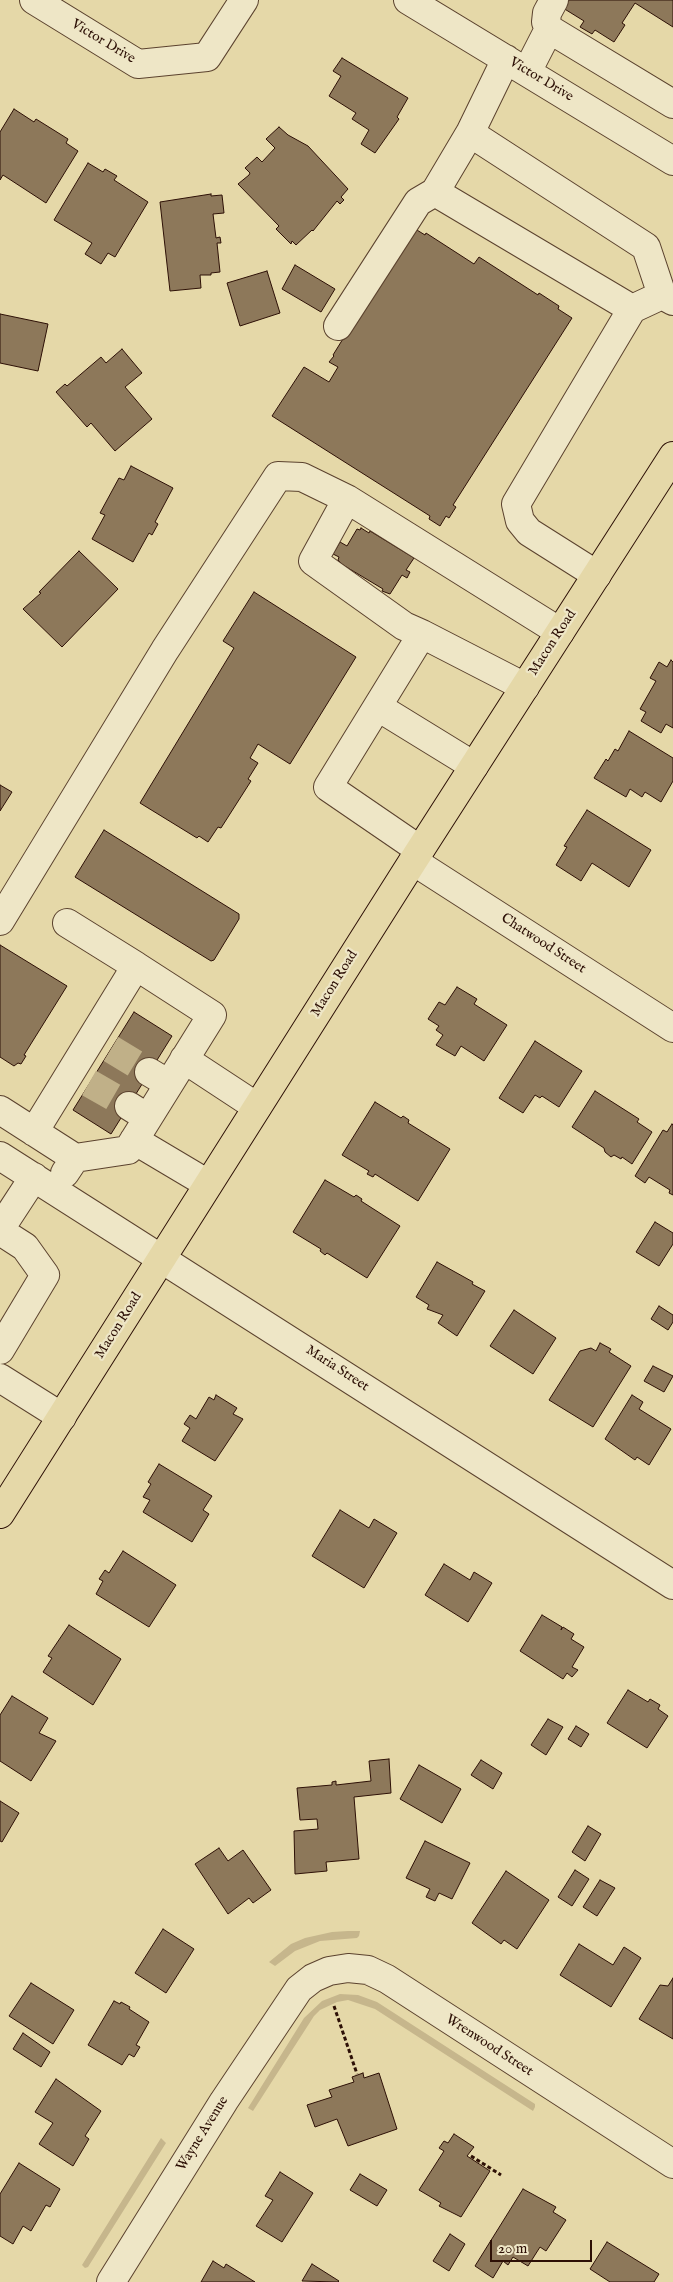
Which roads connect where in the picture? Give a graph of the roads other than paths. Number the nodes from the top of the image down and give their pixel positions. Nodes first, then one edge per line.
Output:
1 (34, 0) edge
2 (244, 0) edge
3 (408, 0) edge
4 (554, 0) edge
5 (549, 29) junction
6 (516, 66) junction
7 (673, 104) edge
8 (470, 133) junction
9 (673, 161) edge
10 (435, 192) junction
11 (667, 298) edge
12 (632, 309) junction
13 (338, 326) dead end
14 (673, 456) edge
15 (348, 499) junction
16 (597, 575) junction
17 (560, 632) junction
18 (422, 634) junction
19 (525, 687) junction
20 (378, 707) junction
21 (474, 766) junction
22 (417, 855) junction
23 (0, 921) edge
24 (67, 923) dead end
25 (136, 966) junction
26 (673, 1028) edge
27 (184, 1059) junction
28 (257, 1107) junction
29 (0, 1110) edge
30 (34, 1132) junction
31 (134, 1140) junction
32 (0, 1156) edge
33 (75, 1158) junction
34 (44, 1183) junction
35 (208, 1184) junction
36 (0, 1230) edge
37 (162, 1257) junction
38 (0, 1350) edge
39 (0, 1378) edge
40 (62, 1417) junction
41 (0, 1514) edge
42 (673, 1585) edge
43 (298, 1989) joint
44 (673, 2164) edge
45 (111, 2282) edge

1 - 2 street, Victor Drive
3 - 6 street, Victor Drive
4 - 5 street
5 - 6 street
5 - 7 street
6 - 8 street
6 - 9 street, Victor Drive
8 - 10 street
8 - 11 street
10 - 12 street
10 - 13 street
11 - 12 street
12 - 16 street
14 - 16 main road, Macon Road
15 - 17 street
15 - 18 street
15 - 23 street
16 - 17 main road, Macon Road
17 - 19 main road, Macon Road
18 - 19 street
18 - 20 street
19 - 21 main road, Macon Road
20 - 21 street
20 - 22 street, Chatwood Street
21 - 22 main road, Macon Road
22 - 26 street, Chatwood Street
22 - 28 main road, Macon Road
24 - 25 street
25 - 27 street
25 - 30 street
27 - 28 street
27 - 31 street
28 - 35 main road, Macon Road
29 - 30 street
30 - 33 street
31 - 33 street
31 - 35 street
32 - 34 street, Maria Street
33 - 34 street
34 - 36 street
34 - 37 street, Maria Street
35 - 37 main road, Macon Road
36 - 38 street
37 - 40 main road, Macon Road
37 - 42 street, Maria Street
39 - 40 street
40 - 41 main road, Macon Road
43 - 44 street, Wrenwood Street
43 - 45 street, Wayne Avenue

